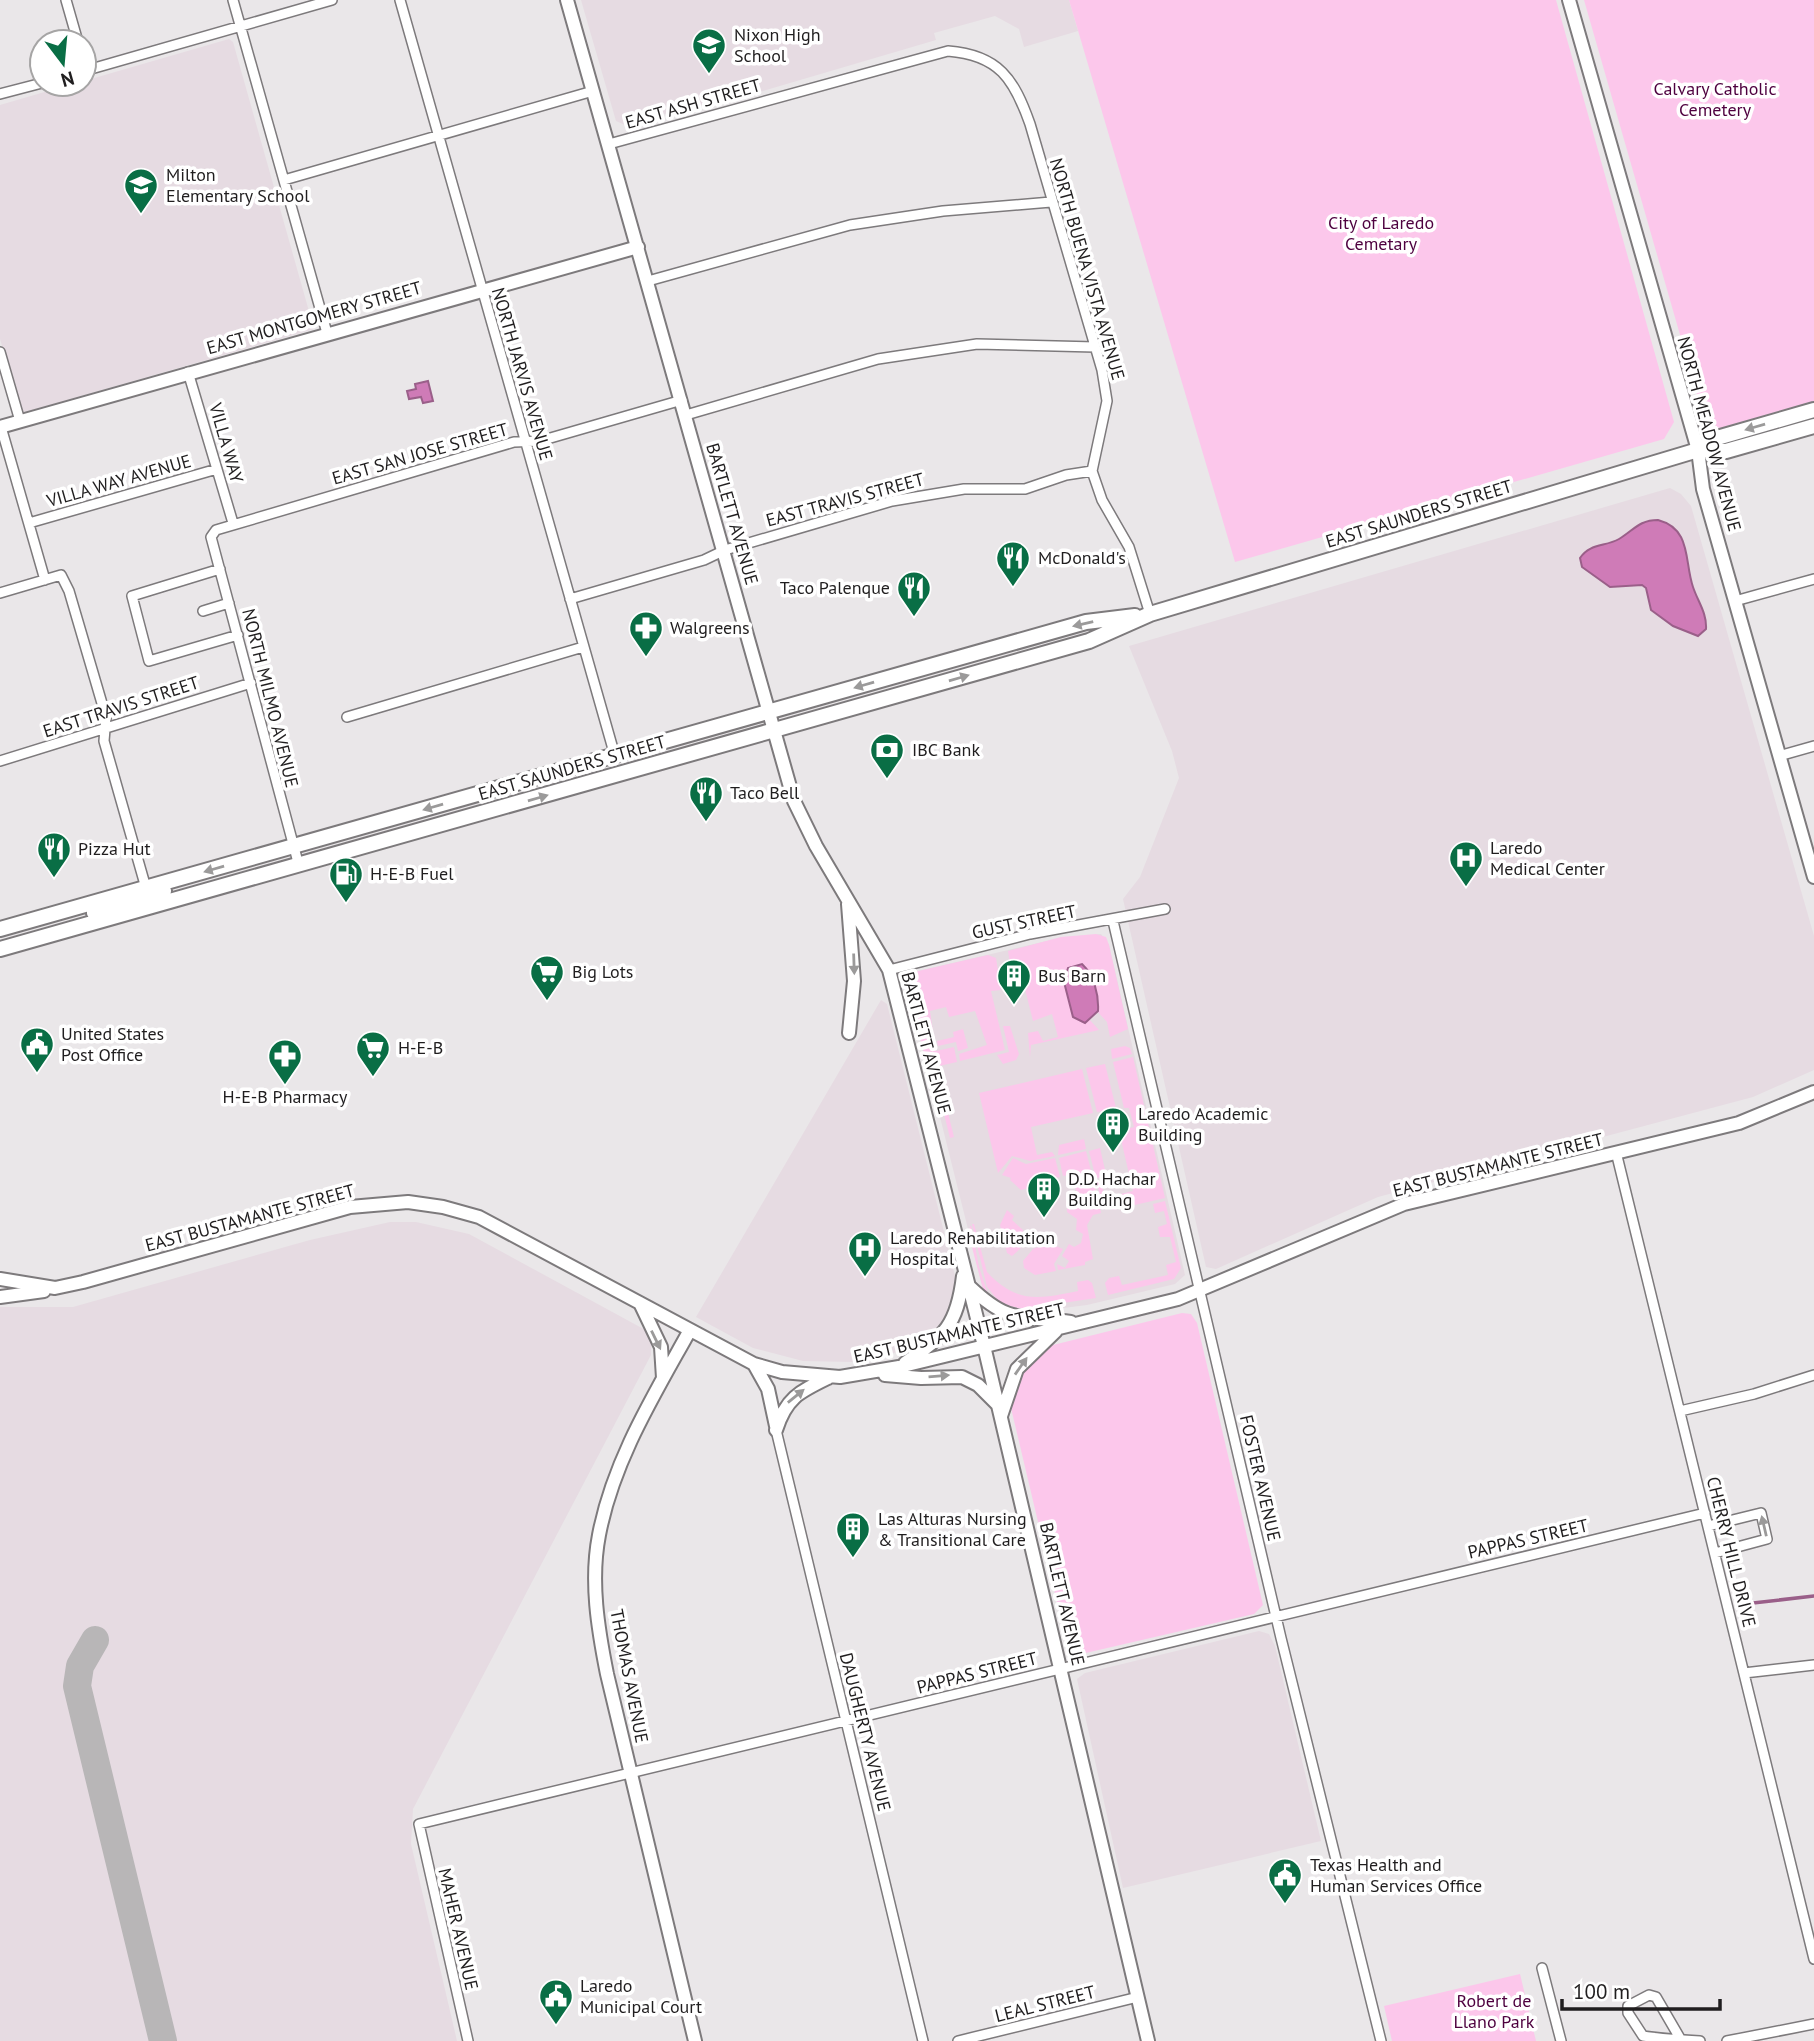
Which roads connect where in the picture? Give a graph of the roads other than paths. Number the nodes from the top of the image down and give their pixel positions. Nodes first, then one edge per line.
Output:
1 (66, 0) edge
2 (233, 0) edge
3 (332, 0) edge
4 (400, 0) edge
5 (567, 0) edge
6 (1569, 0) edge
7 (241, 26) junction
8 (74, 28) edge
9 (948, 51) joint
10 (98, 64) edge
11 (28, 87) edge
12 (593, 91) junction
13 (0, 94) edge
14 (439, 135) junction
15 (608, 144) junction
16 (284, 180) junction
17 (1051, 202) junction
18 (638, 247) junction
19 (648, 281) junction
20 (480, 289) junction
21 (327, 333) junction
22 (1096, 347) junction
23 (0, 352) edge
24 (188, 372) junction
25 (682, 400) junction
26 (1814, 410) edge
27 (686, 415) junction
28 (20, 421) junction
29 (1814, 426) edge
30 (1, 427) edge
31 (525, 441) junction
32 (1698, 450) junction
33 (217, 469) junction
34 (1092, 471) junction
35 (29, 523) junction
36 (233, 523) junction
37 (211, 537) joint
38 (725, 550) junction
39 (220, 569) junction
40 (1814, 579) edge
41 (45, 580) junction
42 (0, 593) edge
43 (570, 598) junction
44 (1735, 601) junction
45 (229, 603) junction
46 (203, 611) dead end
47 (1150, 614) junction
48 (238, 635) junction
49 (583, 647) junction
50 (251, 683) junction
51 (770, 712) junction
52 (347, 717) dead end
53 (105, 730) junction
54 (775, 731) junction
55 (1814, 746) edge
56 (1779, 755) junction
57 (615, 756) junction
58 (0, 761) edge
59 (518, 784) junction
60 (459, 820) junction
61 (293, 847) junction
62 (299, 866) junction
63 (1814, 877) edge
64 (179, 879) junction
65 (146, 888) junction
66 (846, 896) junction
67 (1165, 909) dead end
68 (1113, 921) junction
69 (0, 929) edge
70 (47, 936) junction
71 (0, 949) edge
72 (889, 970) junction
73 (849, 1033) dead end
74 (1814, 1092) edge
75 (1616, 1152) junction
76 (964, 1265) junction
77 (0, 1279) edge
78 (970, 1286) junction
79 (55, 1288) junction
80 (1199, 1293) junction
81 (0, 1297) edge
82 (640, 1303) junction
83 (1078, 1323) junction
84 (1058, 1328) junction
85 (690, 1330) junction
86 (985, 1346) junction
87 (754, 1364) junction
88 (899, 1367) junction
89 (871, 1373) junction
90 (1814, 1375) edge
91 (831, 1376) junction
92 (663, 1379) junction
93 (1000, 1411) junction
94 (1680, 1411) junction
95 (776, 1430) junction
96 (1705, 1513) junction
97 (1708, 1526) junction
98 (1715, 1553) junction
99 (1277, 1617) junction
100 (1814, 1665) edge
101 (1062, 1668) junction
102 (1744, 1673) junction
103 (846, 1721) junction
104 (631, 1773) junction
105 (419, 1824) joint
106 (1814, 1911) edge
107 (1803, 1914) junction
108 (1814, 1959) edge
109 (1542, 1968) dead end
110 (1138, 1997) junction
111 (1814, 2024) edge
112 (1681, 2040) edge
113 (468, 2041) edge
114 (695, 2041) edge
115 (923, 2041) edge
116 (958, 2041) edge
117 (1149, 2041) edge
118 (1381, 2041) edge
119 (1561, 2041) edge
120 (1700, 2041) edge
121 (1727, 2041) edge

1 - 8 street
2 - 7 street
3 - 7 street
4 - 14 street, NORTH JARVIS AVENUE
5 - 12 main road, BARTLETT AVENUE
6 - 32 main road, NORTH MEADOW AVENUE
7 - 10 street
7 - 16 street
9 - 15 street, EAST ASH STREET
9 - 17 street, NORTH BUENA VISTA AVENUE
11 - 13 street
12 - 14 street
12 - 15 main road, BARTLETT AVENUE
14 - 16 street
14 - 20 street, NORTH JARVIS AVENUE
15 - 18 main road, BARTLETT AVENUE
16 - 21 street
17 - 19 street
17 - 22 street, NORTH BUENA VISTA AVENUE
18 - 19 main road, BARTLETT AVENUE
18 - 20 main road, EAST MONTGOMERY STREET
19 - 25 main road, BARTLETT AVENUE
20 - 21 main road, EAST MONTGOMERY STREET
20 - 31 street, NORTH JARVIS AVENUE
21 - 24 main road, EAST MONTGOMERY STREET
22 - 27 street
22 - 34 street, NORTH BUENA VISTA AVENUE
23 - 28 street
24 - 28 main road, EAST MONTGOMERY STREET
24 - 33 street, VILLA WAY
25 - 27 main road, BARTLETT AVENUE
25 - 31 street, EAST SAN JOSE STREET
26 -> 32 main road, EAST SAUNDERS STREET
27 - 38 main road, BARTLETT AVENUE
28 - 30 main road, EAST MONTGOMERY STREET
29 - 32 main road, EAST SAUNDERS STREET
30 - 35 street
31 - 36 street, EAST SAN JOSE STREET
31 - 43 street, NORTH JARVIS AVENUE
32 - 44 main road, NORTH MEADOW AVENUE
32 - 47 main road, EAST SAUNDERS STREET
33 - 35 street, VILLA WAY AVENUE
33 - 36 street, VILLA WAY
34 - 38 street, EAST TRAVIS STREET
34 - 47 street
35 - 41 street
36 - 37 street, EAST SAN JOSE STREET
37 - 39 street, NORTH MILMO AVENUE
38 - 43 street, EAST TRAVIS STREET
38 - 51 main road, BARTLETT AVENUE
39 - 45 street, NORTH MILMO AVENUE
39 - 48 street
40 - 44 street
41 - 42 street
41 - 53 street
43 - 49 street, NORTH JARVIS AVENUE
44 - 56 main road, NORTH MEADOW AVENUE
45 - 46 street
45 - 48 street, NORTH MILMO AVENUE
47 -> 51 main road, EAST SAUNDERS STREET
54 -> 47 main road, EAST SAUNDERS STREET
48 - 50 street, NORTH MILMO AVENUE
49 - 52 street
49 - 57 street, NORTH JARVIS AVENUE
50 - 53 street, EAST TRAVIS STREET
50 - 61 street, NORTH MILMO AVENUE
51 - 54 main road, BARTLETT AVENUE
51 - 57 main road, EAST SAUNDERS STREET
53 - 58 street, EAST TRAVIS STREET
53 - 65 street
60 -> 54 main road, EAST SAUNDERS STREET
54 - 66 main road, BARTLETT AVENUE
55 - 56 street
56 - 63 main road, NORTH MEADOW AVENUE
57 - 59 main road, EAST SAUNDERS STREET
59 - 60 main road
59 -> 61 main road, EAST SAUNDERS STREET
60 - 62 main road, EAST SAUNDERS STREET
61 - 62 street, NORTH MILMO AVENUE
61 -> 64 main road, EAST SAUNDERS STREET
62 - 70 main road, EAST SAUNDERS STREET
64 - 65 main road, EAST SAUNDERS STREET
64 - 70 main road
65 - 69 main road, EAST SAUNDERS STREET
66 - 72 main road, BARTLETT AVENUE
66 -> 73 main road
67 - 68 street, GUST STREET
68 - 72 street, GUST STREET
68 - 80 street, FOSTER AVENUE
70 - 71 main road, EAST SAUNDERS STREET
72 - 76 main road, BARTLETT AVENUE
74 - 75 main road, EAST BUSTAMANTE STREET
75 - 80 main road, EAST BUSTAMANTE STREET
75 - 94 street, CHERRY HILL DRIVE
76 - 78 main road, BARTLETT AVENUE
76 - 88 main road
77 - 79 main road, EAST BUSTAMANTE STREET
78 - 83 main road
78 - 86 main road, BARTLETT AVENUE
79 - 81 main road
79 - 82 main road, EAST BUSTAMANTE STREET
80 - 83 main road, EAST BUSTAMANTE STREET
80 - 99 street, FOSTER AVENUE
82 - 85 main road, EAST BUSTAMANTE STREET
82 -> 92 main road
83 - 84 main road, EAST BUSTAMANTE STREET
84 - 86 main road, EAST BUSTAMANTE STREET
93 -> 84 main road
85 - 87 main road, EAST BUSTAMANTE STREET
85 - 92 main road, THOMAS AVENUE
86 - 88 main road, EAST BUSTAMANTE STREET
86 - 93 main road, BARTLETT AVENUE
87 - 91 main road, EAST BUSTAMANTE STREET
87 - 95 main road
88 - 89 main road, EAST BUSTAMANTE STREET
89 - 91 main road, EAST BUSTAMANTE STREET
89 -> 93 main road
90 - 94 street
95 -> 91 main road
92 - 104 main road, THOMAS AVENUE
93 - 101 main road, BARTLETT AVENUE
94 - 96 street, CHERRY HILL DRIVE
95 - 103 street, DAUGHERTY AVENUE
96 - 97 street, CHERRY HILL DRIVE
96 - 99 street, PAPPAS STREET
97 - 98 street, CHERRY HILL DRIVE
98 -> 97 street
98 - 102 street, CHERRY HILL DRIVE
99 - 101 street, PAPPAS STREET
99 - 118 street, FOSTER AVENUE
100 - 102 street
101 - 103 street, PAPPAS STREET
101 - 110 main road, BARTLETT AVENUE
102 - 107 street, CHERRY HILL DRIVE
103 - 104 street, PAPPAS STREET
103 - 115 street, DAUGHERTY AVENUE
104 - 105 street, PAPPAS STREET
104 - 114 main road, THOMAS AVENUE
105 - 113 street, MAHER AVENUE
106 - 107 street
107 - 108 street, CHERRY HILL DRIVE
109 - 119 street
110 - 116 street, LEAL STREET
110 - 117 main road, BARTLETT AVENUE
111 - 121 street
112 - 112 street
112 - 120 street

